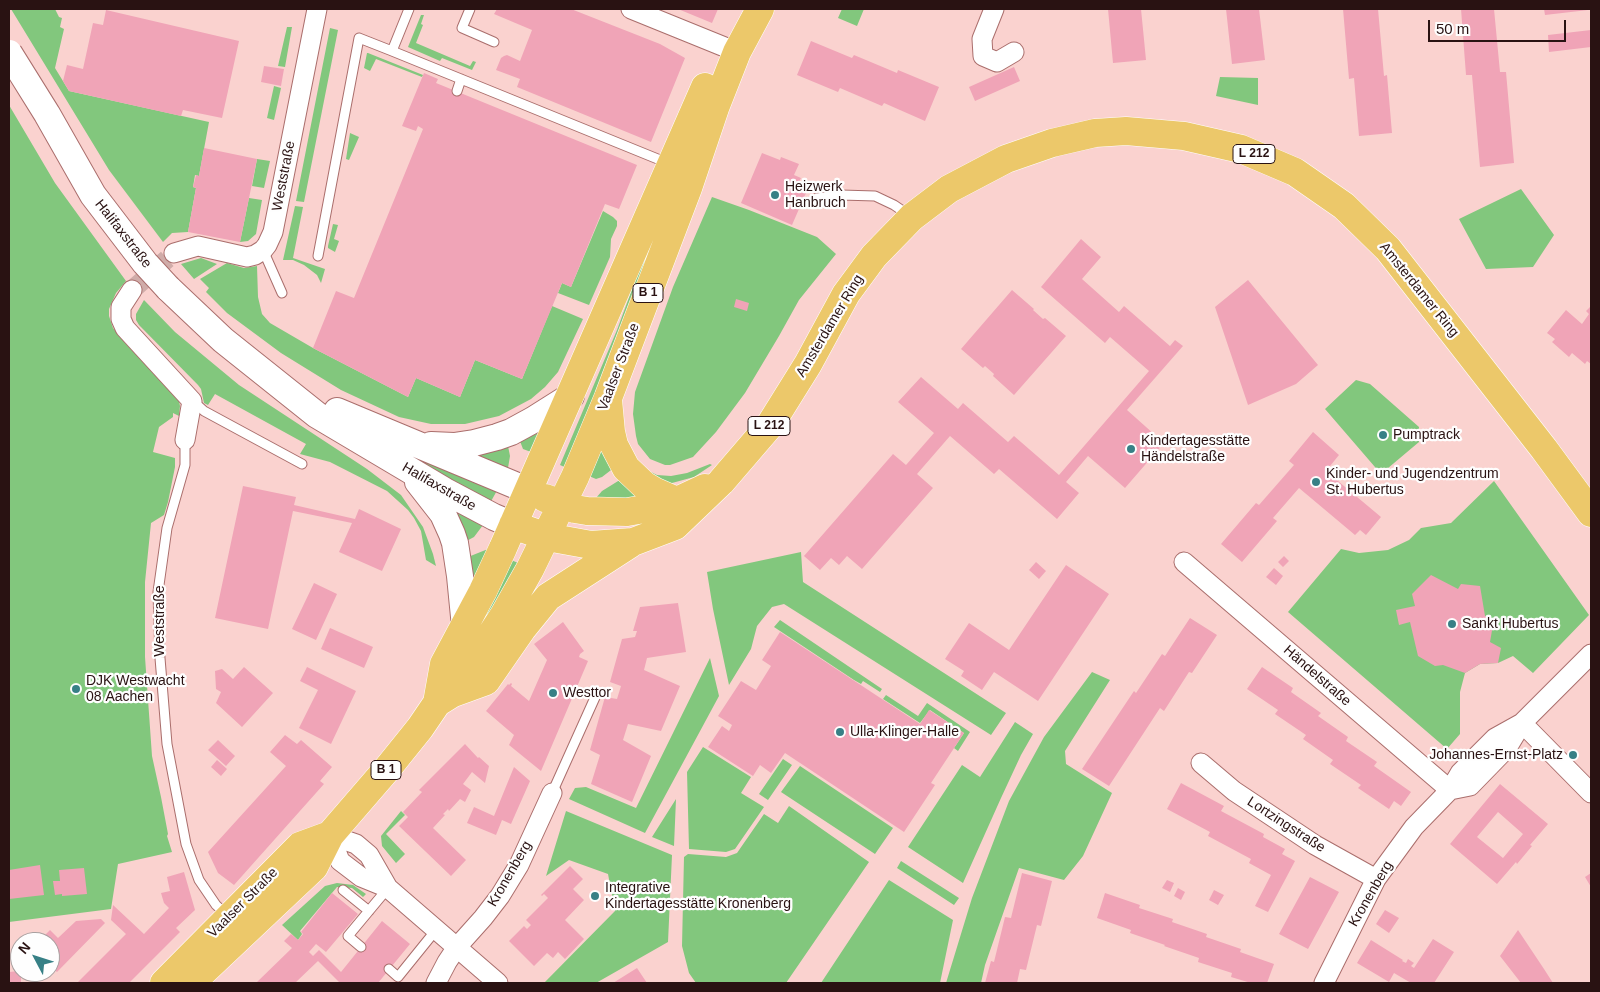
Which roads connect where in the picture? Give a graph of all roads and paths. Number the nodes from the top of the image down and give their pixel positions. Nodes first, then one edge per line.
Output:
1 (317, 9) edge
2 (409, 9) edge
3 (470, 9) edge
4 (631, 9) edge
5 (741, 9) edge
6 (760, 9) edge
7 (994, 9) edge
8 (494, 42) dead end
9 (730, 49) junction
10 (392, 51) junction
11 (9, 52) edge
12 (1014, 52) dead end
13 (461, 79) junction
14 (457, 91) dead end
15 (680, 176) junction
16 (817, 198) dead end
17 (912, 217) junction
18 (263, 250) junction
19 (174, 253) tunnel mouth
20 (318, 256) dead end
21 (132, 290) tunnel mouth
22 (282, 293) dead end
23 (277, 382) junction
24 (570, 396) junction
25 (608, 398) junction
26 (192, 401) junction
27 (185, 440) joint
28 (418, 444) junction
29 (302, 464) dead end
30 (406, 468) junction
31 (721, 482) junction
32 (546, 498) junction
33 (677, 501) junction
34 (1591, 513) edge
35 (531, 531) junction
36 (633, 542) junction
37 (1184, 562) dead end
38 (465, 627) junction
39 (1591, 654) edge
40 (443, 693) junction
41 (597, 693) dead end
42 (1522, 723) junction
43 (1202, 763) dead end
44 (1450, 790) junction
45 (552, 793) joint
46 (1591, 793) edge
47 (330, 835) junction
48 (1376, 879) junction
49 (388, 888) junction
50 (343, 890) dead end
51 (369, 911) junction
52 (237, 925) junction
53 (436, 930) junction
54 (362, 947) dead end
55 (457, 947) junction
56 (389, 969) dead end
57 (164, 983) edge
58 (191, 983) edge
59 (436, 983) edge
60 (498, 983) edge
61 (1324, 983) edge

1 - 18 street, Weststraße
2 - 10 lane
3 - 8 lane
4 - 9 street
5 - 9 main road, Vaalser Straße / B 1
6 - 9 main road, Vaalser Straße / B 1
7 - 12 street
9 - 15 main road, Vaalser Straße / B 1
10 - 13 lane
10 - 20 lane
11 - 23 main road, Halifaxstraße, bridge
13 - 14 lane
13 - 15 lane
15 - 24 main road, Vaalser Straße / B 1
15 - 25 main road, Vaalser Straße / B 1
16 - 17 lane
17 - 31 main road, Amsterdamer Ring / L 212
17 - 34 main road, Amsterdamer Ring / L 212
18 - 19 street
18 - 22 lane
21 - 26 street
23 - 28 main road, Halifaxstraße
23 - 30 main road, Halifaxstraße
24 - 28 main road
24 - 32 main road, Vaalser Straße / B 1
25 - 32 main road, Vaalser Straße / B 1
25 - 33 main road
26 - 27 street, Weststraße
26 - 29 lane
27 - 52 lane, Weststraße
28 - 32 main road, Halifaxstraße
30 - 35 main road, Halifaxstraße
30 - 38 main road
31 - 33 main road, Amsterdamer Ring / L 212
31 - 36 main road, Amsterdamer Ring / L 212
32 - 33 main road, Amsterdamer Ring / L 212
32 - 35 main road, Vaalser Straße / B 1
32 - 35 main road, Vaalser Straße / B 1
35 - 36 main road, Amsterdamer Ring / L 212
35 - 38 main road, Vaalser Straße / B 1
35 - 40 main road, Vaalser Straße / B 1
36 - 40 main road
37 - 44 street, Händelstraße
38 - 40 main road, Vaalser Straße / B 1
39 - 42 street, Kronenberg
40 - 47 main road, Vaalser Straße / B 1
41 - 45 lane
42 - 44 street, Kronenberg
42 - 46 street
43 - 48 street, Lortzingstraße
44 - 48 street, Kronenberg
45 - 55 street, Kronenberg
47 - 49 street
47 - 52 main road, Vaalser Straße / B 1
48 - 61 street, Kronenberg
49 - 51 lane
49 - 53 street
50 - 51 lane
51 - 54 lane
52 - 57 main road, Vaalser Straße / B 1
52 - 58 main road, Vaalser Straße / B 1
53 - 55 street
53 - 56 lane
55 - 59 street, Kronenberg
55 - 60 street

